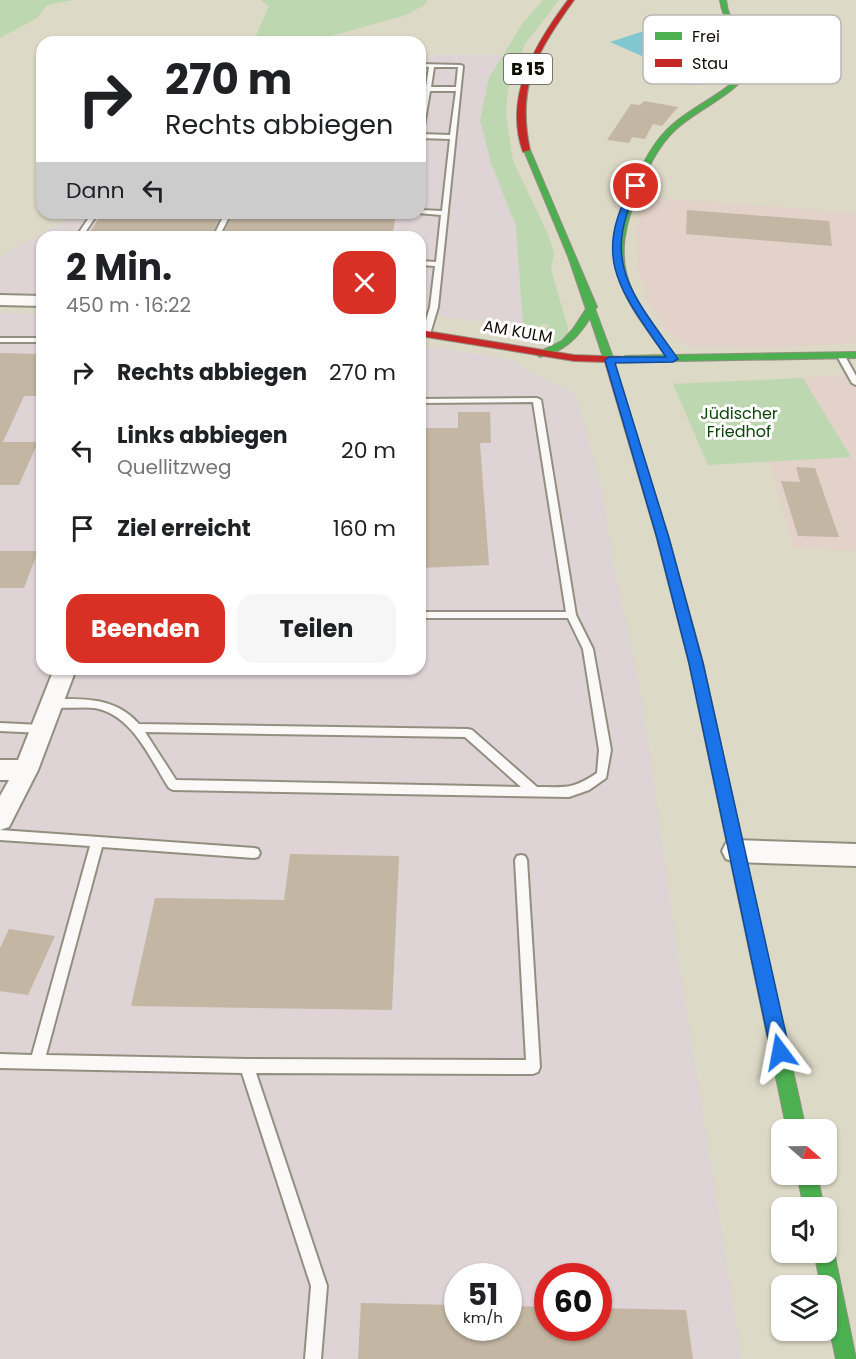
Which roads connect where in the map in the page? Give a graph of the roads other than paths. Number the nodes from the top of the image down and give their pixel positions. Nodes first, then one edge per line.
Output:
1 (571, 0) edge
2 (723, 0) edge
3 (724, 15) edge
4 (426, 66) edge
5 (432, 66) junction
6 (735, 84) edge
7 (428, 89) junction
8 (459, 89) junction
9 (426, 100) edge
10 (426, 135) edge
11 (454, 137) junction
12 (426, 212) edge
13 (446, 213) junction
14 (426, 264) edge
15 (439, 264) junction
16 (0, 300) edge
17 (36, 301) edge
18 (592, 307) junction
19 (426, 327) edge
20 (426, 335) edge
21 (0, 340) edge
22 (36, 340) edge
23 (540, 354) junction
24 (856, 355) edge
25 (841, 356) junction
26 (673, 359) junction
27 (609, 360) junction
28 (856, 383) edge
29 (426, 401) edge
30 (426, 615) edge
31 (571, 615) junction
32 (63, 675) edge
33 (52, 702) junction
34 (0, 727) edge
35 (135, 728) junction
36 (42, 729) junction
37 (0, 770) edge
38 (26, 770) junction
39 (534, 791) junction
40 (0, 820) edge
41 (0, 835) edge
42 (97, 842) junction
43 (735, 851) junction
44 (254, 853) dead end
45 (856, 855) edge
46 (521, 860) dead end
47 (0, 1061) edge
48 (37, 1062) junction
49 (247, 1066) junction
50 (795, 1119) edge
51 (826, 1263) edge
52 (313, 1359) edge
53 (847, 1359) edge

1 - 18 main road, B 15
2 - 3 main road
4 - 5 lane
5 - 7 lane
5 - 8 lane
6 - 26 main road
7 - 8 lane
7 - 9 lane
8 - 11 lane
10 - 11 lane
11 - 13 lane
12 - 13 lane
13 - 15 lane
14 - 15 lane
15 - 19 lane
16 - 17 street
18 - 23 main road
18 - 27 main road, B 15
20 - 23 main road, AM KULM
21 - 22 lane
23 - 27 main road, AM KULM
24 - 25 main road, AM KULM
25 - 26 main road, AM KULM
25 - 28 lane
26 - 27 main road, AM KULM
27 - 43 main road, B 15
29 - 31 lane
30 - 31 lane
31 - 39 lane
32 - 33 street
33 - 35 lane
33 - 36 street
34 - 36 lane
35 - 39 lane
35 - 39 lane
36 - 38 street
37 - 38 street
38 - 40 street
41 - 42 lane
42 - 44 lane
42 - 48 lane
43 - 45 street
43 - 50 main road, B 15
46 - 49 lane
47 - 48 lane
48 - 49 lane
49 - 52 lane
51 - 53 main road

